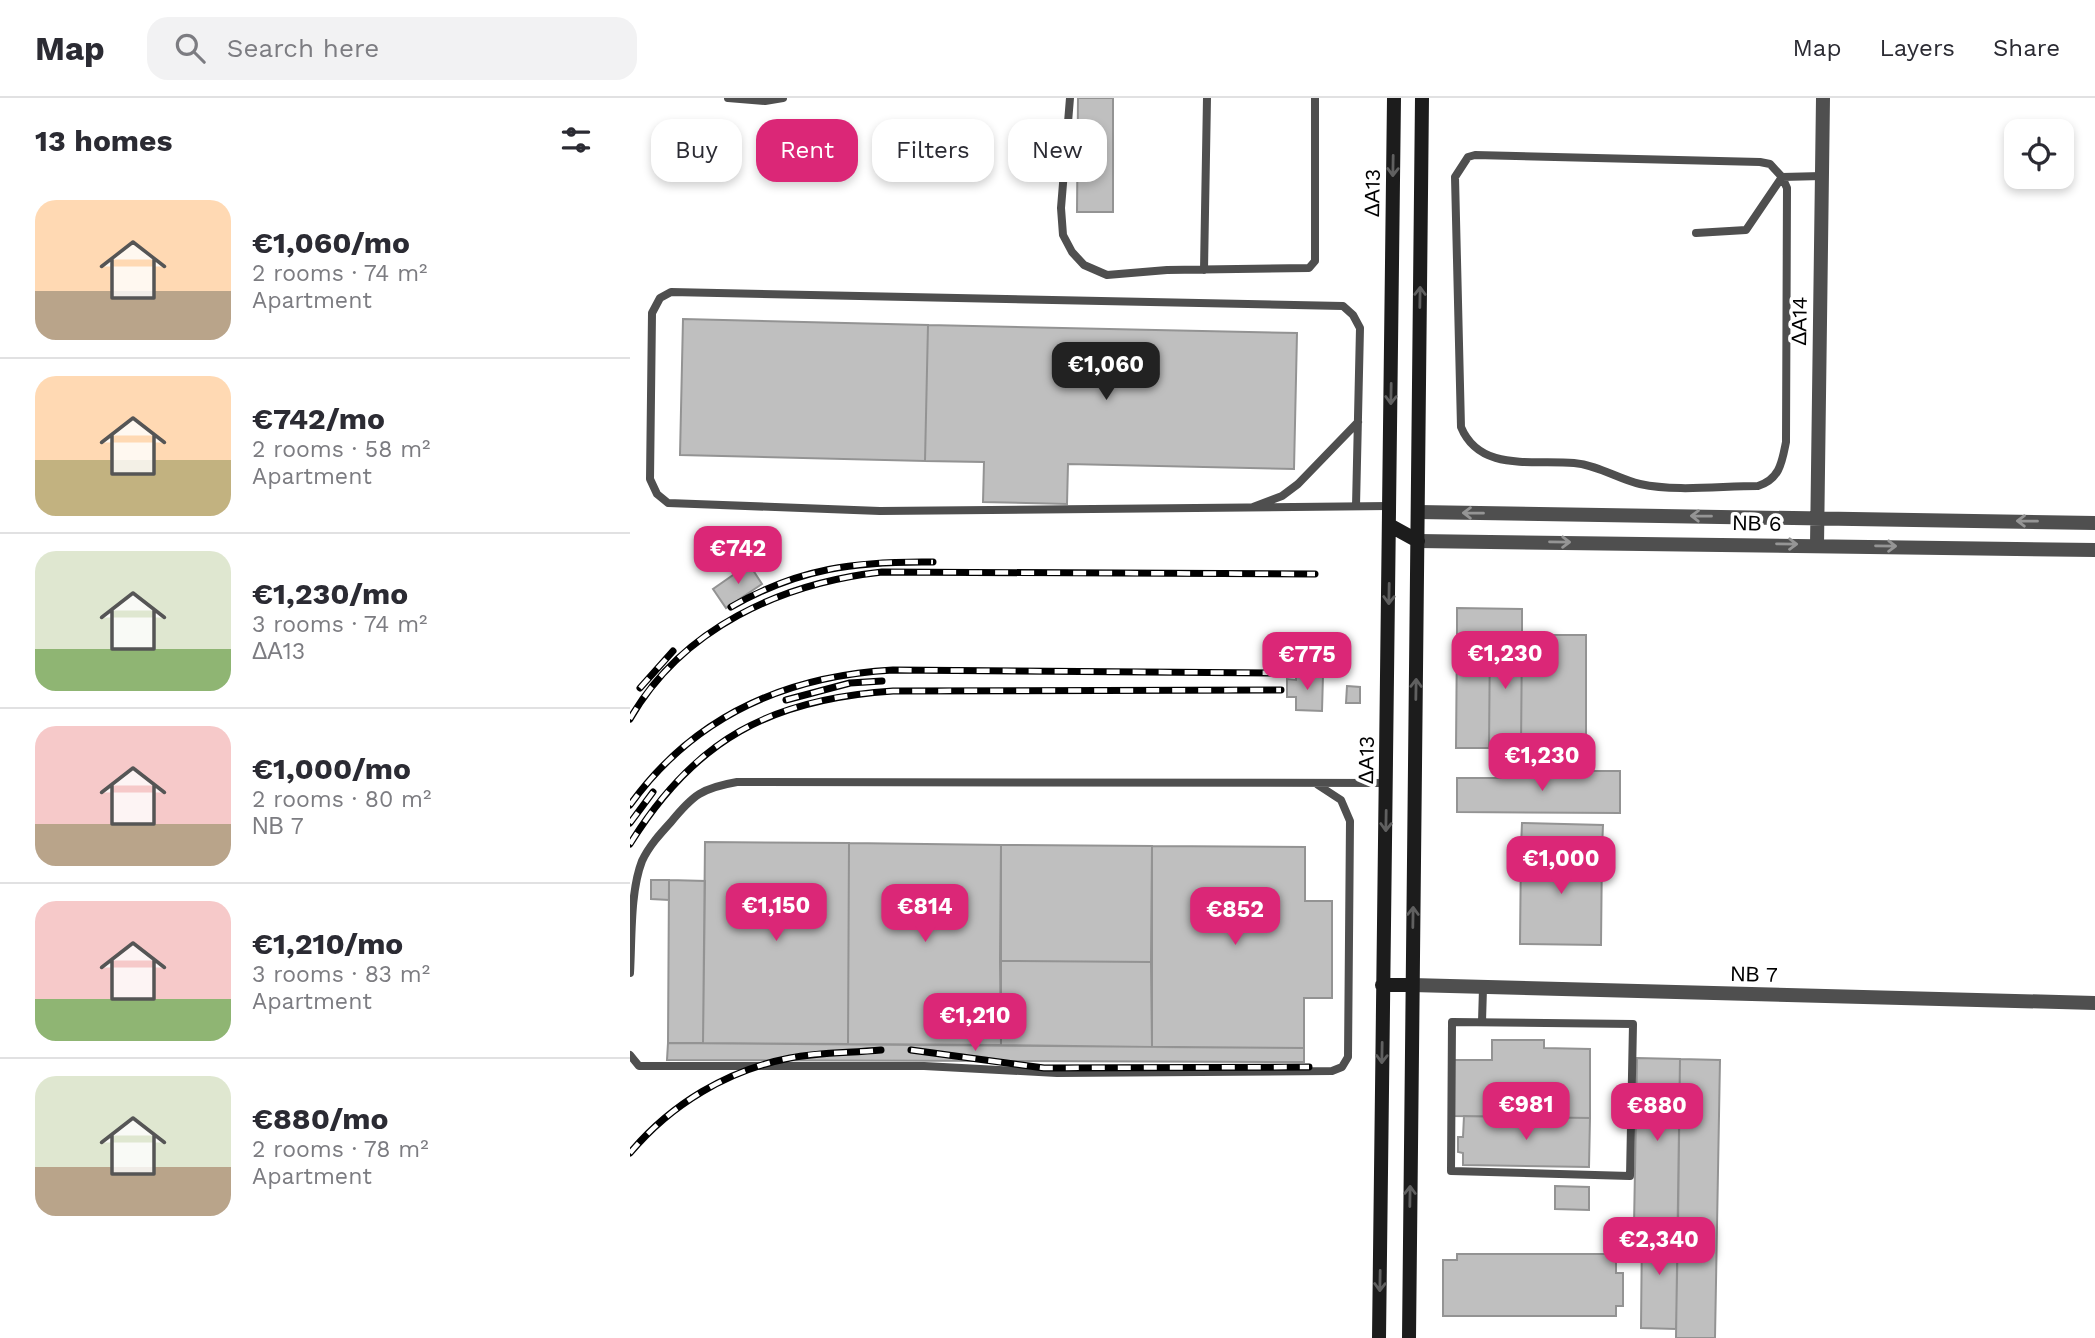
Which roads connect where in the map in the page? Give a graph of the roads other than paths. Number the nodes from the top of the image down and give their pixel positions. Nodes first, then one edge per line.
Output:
1 (727, 98) edge
2 (783, 98) edge
3 (1070, 98) edge
4 (1208, 98) edge
5 (1315, 98) edge
6 (1394, 98) edge
7 (1422, 98) edge
8 (1823, 98) edge
9 (1822, 176) junction
10 (1782, 177) junction
11 (1696, 233) dead end
12 (1204, 270) junction
13 (1358, 422) junction
14 (1356, 506) junction
15 (1390, 506) junction
16 (1248, 509) junction
17 (1418, 512) junction
18 (1818, 517) junction
19 (2095, 523) edge
20 (1390, 525) junction
21 (1418, 541) junction
22 (1817, 545) junction
23 (2095, 550) edge
24 (1386, 783) junction
25 (1318, 785) junction
26 (630, 973) edge
27 (1382, 985) junction
28 (1412, 985) junction
29 (1483, 988) junction
30 (2095, 1003) edge
31 (1482, 1023) junction
32 (630, 1055) edge
33 (1379, 1338) edge
34 (1409, 1338) edge

1 - 2 lane
3 - 12 lane
4 - 12 lane
5 - 12 lane
6 -> 15 street, ΔΑ13
17 -> 7 street
8 - 9 street, ΔΑ14
9 - 10 lane
9 - 18 street, ΔΑ14
10 - 10 lane
10 - 11 lane
13 - 14 lane
13 - 16 lane
13 - 16 lane
14 - 15 lane
14 - 16 lane
15 - 20 street, ΔΑ13
18 -> 17 street, ΝΒ 6
17 - 20 street
17 - 21 street
19 -> 18 street, ΝΒ 6
18 - 22 street, ΔΑ14
20 - 21 street
20 -> 24 street, ΔΑ13
21 -> 22 street, ΝΒ 6
28 -> 21 street
22 -> 23 street, ΝΒ 6
24 - 25 lane
24 -> 27 street, ΔΑ13
25 - 26 lane
25 - 32 lane
27 - 28 street
27 -> 33 street, ΔΑ13
28 - 29 street, ΝΒ 7
34 -> 28 street
29 - 30 street, ΝΒ 7
29 - 31 lane
31 - 31 lane

